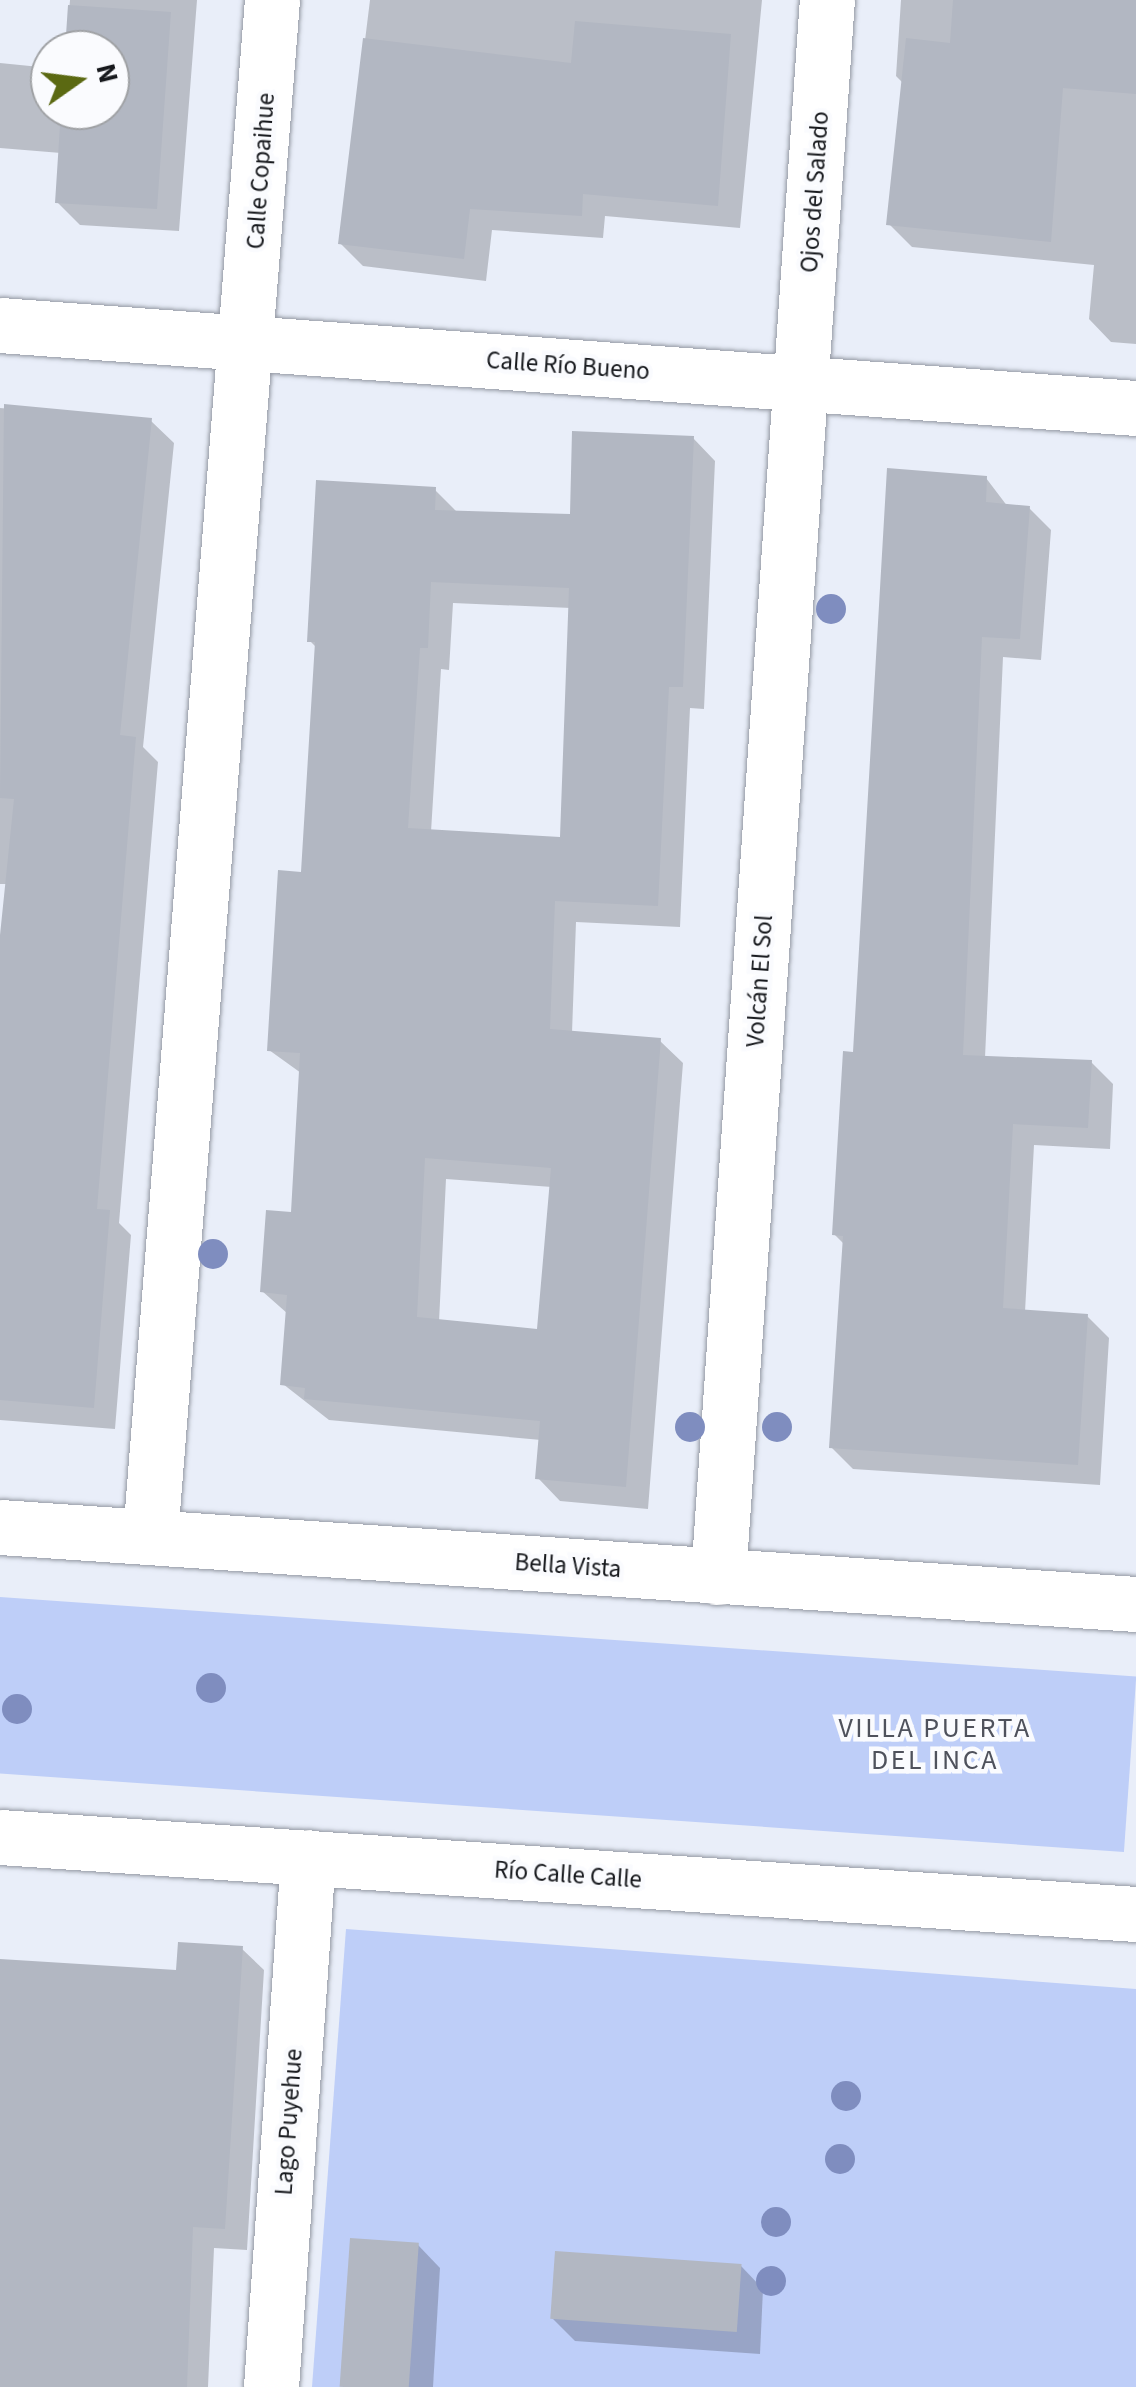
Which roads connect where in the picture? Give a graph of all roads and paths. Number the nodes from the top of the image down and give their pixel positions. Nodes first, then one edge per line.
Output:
1 (272, 0) edge
2 (826, 0) edge
3 (0, 325) edge
4 (249, 343) junction
5 (802, 384) junction
6 (1136, 408) edge
7 (0, 1527) edge
8 (150, 1536) junction
9 (718, 1577) junction
10 (1136, 1604) edge
11 (0, 1836) edge
12 (308, 1858) junction
13 (1136, 1914) edge
14 (271, 2387) edge

1 - 4 street, Calle Copaihue
2 - 5 street, Ojos del Salado
3 - 4 street, Calle Río Bueno
4 - 5 street, Calle Río Bueno
4 - 8 street, Calle Copaihue
5 - 6 street, Calle Río Bueno
5 - 9 street, Volcán El Sol
7 - 8 street, Bella Vista
8 - 9 street, Bella Vista
9 - 10 street, Bella Vista
11 - 12 street, Río Calle Calle
12 - 13 street, Río Calle Calle
12 - 14 street, Lago Puyehue

